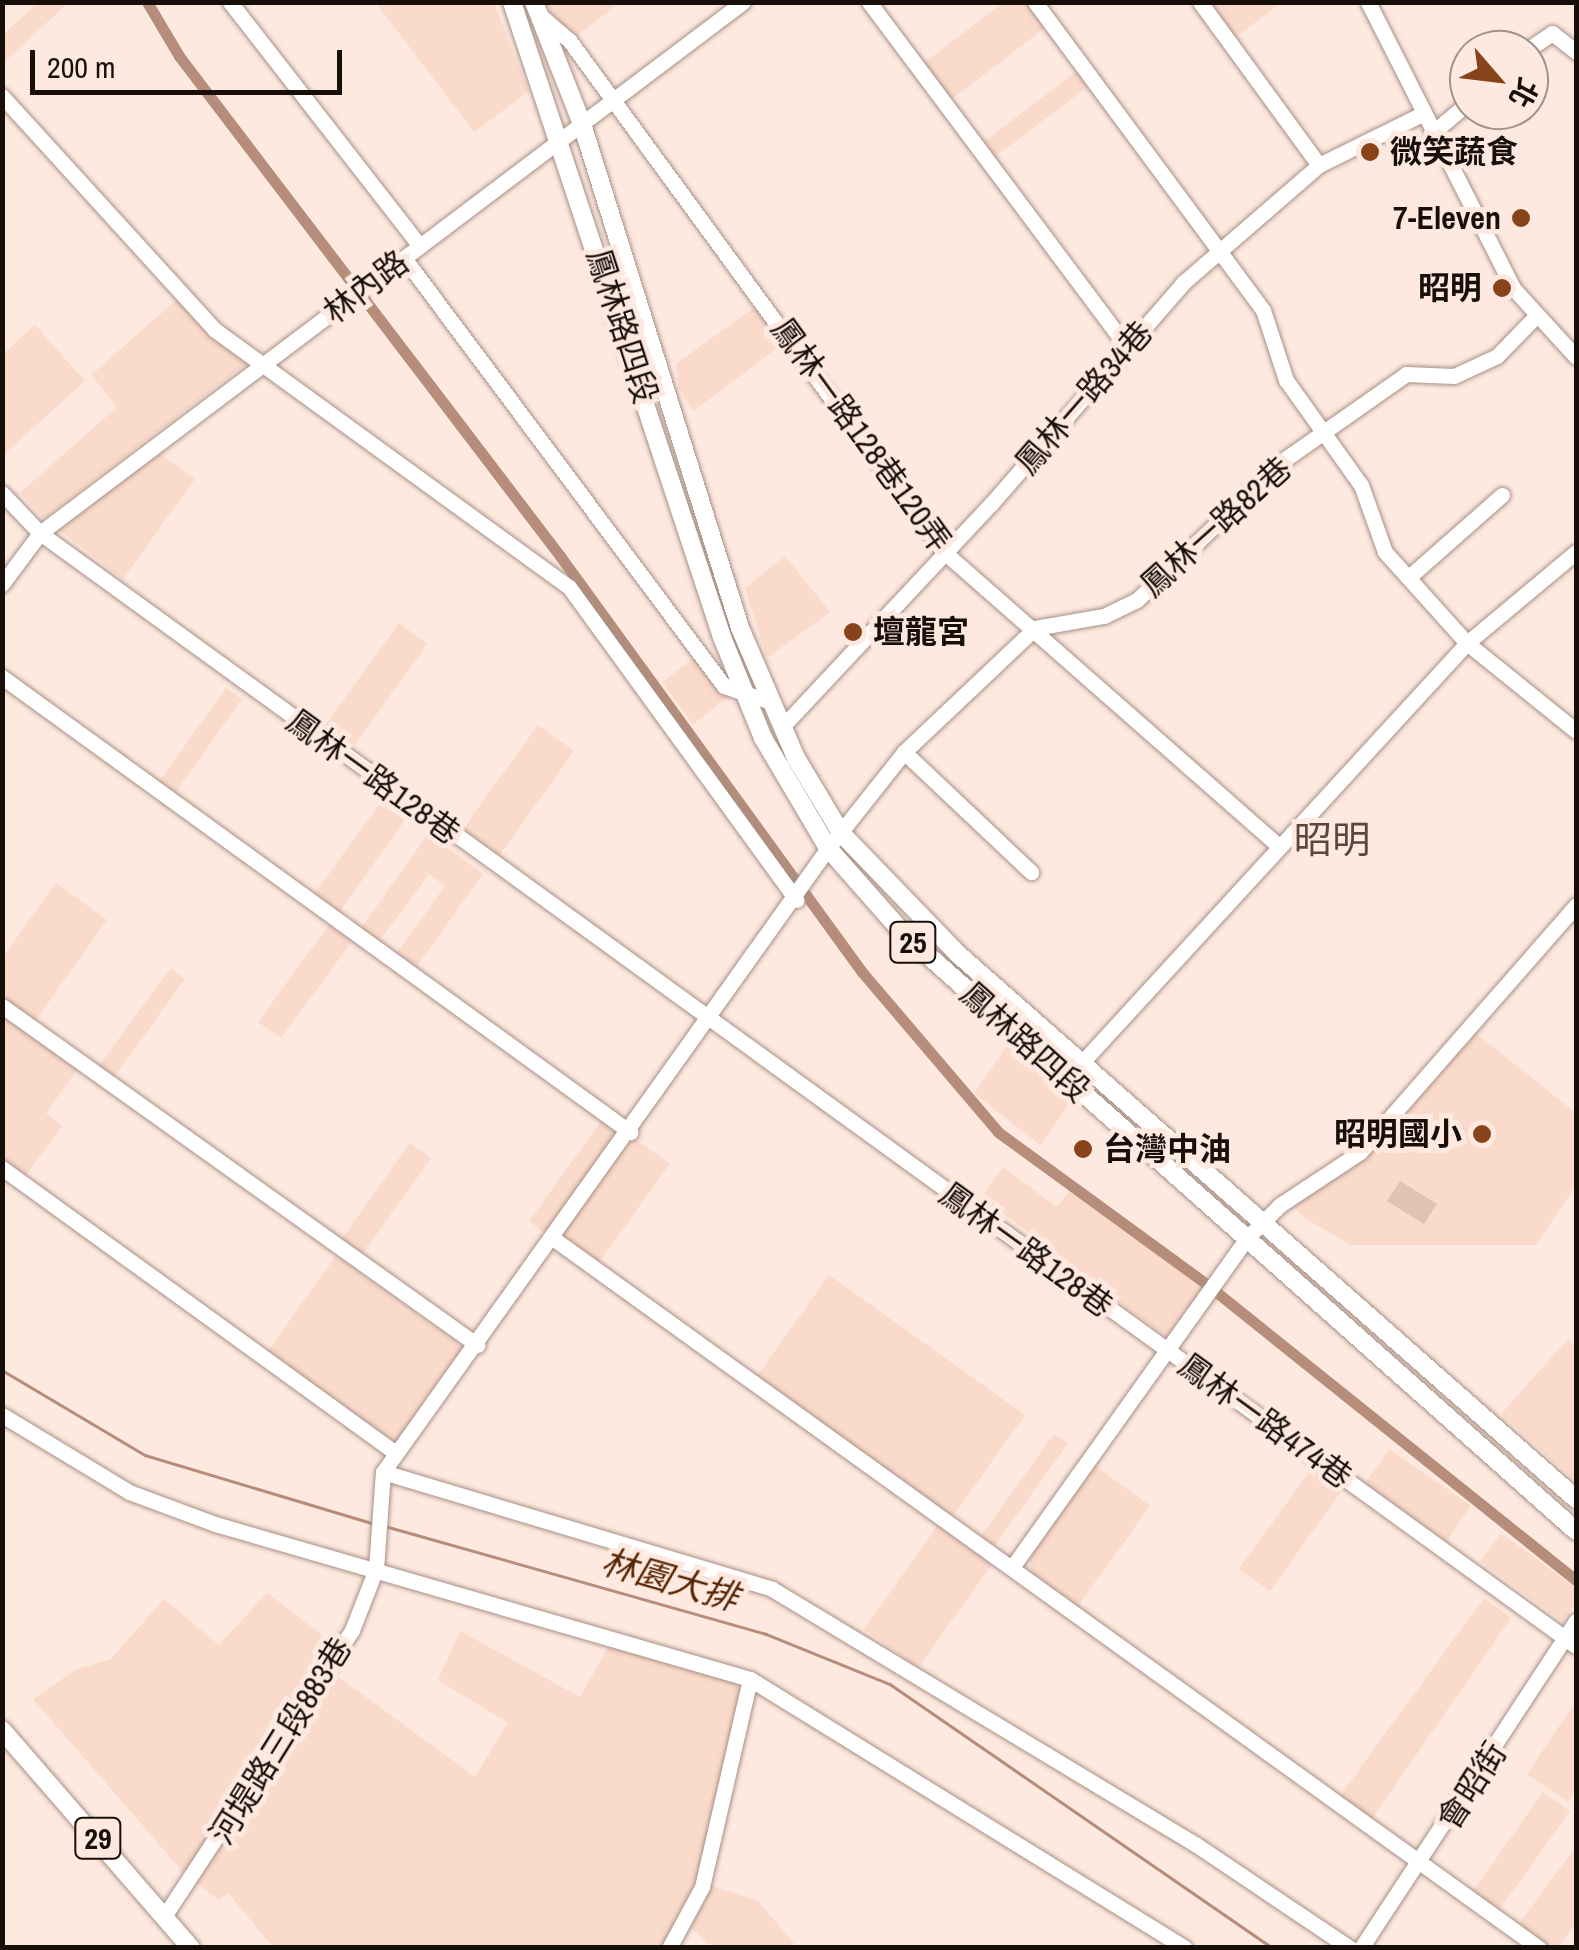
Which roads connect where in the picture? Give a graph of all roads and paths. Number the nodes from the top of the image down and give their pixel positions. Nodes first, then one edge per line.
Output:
1 (230, 2) edge
2 (512, 2) edge
3 (743, 2) edge
4 (869, 2) edge
5 (1035, 2) edge
6 (1200, 2) edge
7 (1368, 2) edge
8 (538, 9) edge
9 (1549, 35) edge
10 (1576, 52) edge
11 (2, 96) edge
12 (611, 101) junction
13 (1422, 114) junction
14 (1449, 119) edge
15 (582, 124) junction
16 (1431, 134) junction
17 (562, 138) junction
18 (1319, 165) junction
19 (420, 246) junction
20 (1224, 249) junction
21 (404, 258) junction
22 (1536, 316) junction
23 (1128, 348) junction
24 (1576, 357) edge
25 (267, 362) junction
26 (1330, 433) junction
27 (2, 493) edge
28 (1502, 495) dead end
29 (40, 534) junction
30 (943, 552) junction
31 (1576, 552) edge
32 (1409, 577) junction
33 (2, 584) edge
34 (1035, 628) junction
35 (1467, 643) junction
36 (2, 677) edge
37 (745, 697) junction
38 (770, 702) junction
39 (782, 728) junction
40 (1576, 731) edge
41 (904, 752) junction
42 (842, 833) junction
43 (1278, 845) junction
44 (828, 848) junction
45 (1031, 872) dead end
46 (801, 890) junction
47 (1576, 905) edge
48 (2, 1006) edge
49 (706, 1020) junction
50 (1080, 1065) junction
51 (1065, 1080) junction
52 (630, 1132) junction
53 (2, 1168) edge
54 (1261, 1222) junction
55 (554, 1239) junction
56 (1246, 1239) junction
57 (476, 1346) junction
58 (1168, 1351) junction
59 (2, 1415) edge
60 (396, 1452) junction
61 (382, 1476) junction
62 (1576, 1498) edge
63 (1576, 1531) edge
64 (375, 1563) junction
65 (1013, 1566) junction
66 (1576, 1621) edge
67 (1572, 1642) edge
68 (750, 1679) junction
69 (2, 1730) edge
70 (1423, 1863) junction
71 (165, 1915) junction
72 (192, 1948) edge
73 (668, 1948) edge
74 (1185, 1948) edge
75 (1350, 1948) edge
76 (1361, 1948) edge
77 (1539, 1948) edge

1 - 19 street
2 - 17 main road, 25
3 - 12 street, 林內路
4 - 23 street
5 - 20 street
6 - 18 street
7 - 13 street
8 - 12 street, 鳳林一路128巷120弄
8 - 15 main road, 25
9 - 10 street
11 - 25 street
12 - 15 street, 林內路
12 - 30 street, 鳳林一路128巷120弄
13 - 16 street
13 - 18 street, 鳳林一路34巷
14 - 16 street
15 - 17 street, 林內路
15 - 38 main road, 鳳林路四段 / 25
16 - 22 street
17 - 19 street, 林內路
17 - 37 main road, 鳳林路四段 / 25
18 - 20 street, 鳳林一路34巷
19 - 21 street, 林內路
20 - 23 street, 鳳林一路34巷
20 - 26 street
21 - 25 street, 林內路
21 - 37 street
22 - 24 street
22 - 26 street, 鳳林一路82巷
23 - 30 street, 鳳林一路34巷
25 - 29 street, 林內路
25 - 46 street
26 - 32 street
26 - 34 street, 鳳林一路82巷
27 - 29 street, 鳳林一路128巷
28 - 32 street
29 - 33 street, 林內路
29 - 49 street, 鳳林一路128巷
30 - 34 street, 鳳林一路128巷120弄
30 - 39 street, 鳳林一路34巷
31 - 35 street
32 - 35 street
34 - 41 street
34 - 43 street, 鳳林一路128巷120弄
35 - 40 street
35 - 43 street
36 - 52 street
37 - 38 street
37 - 44 main road, 鳳林路四段 / 25
38 - 39 main road, 鳳林路四段 / 25
39 - 42 main road, 鳳林路四段 / 25
41 - 42 street
41 - 45 street
42 - 44 street
42 - 50 main road, 鳳林路四段 / 25
43 - 50 street
44 - 46 street
44 - 51 main road, 鳳林路四段 / 25
46 - 49 street
47 - 54 street
48 - 57 street
49 - 52 street
49 - 58 street, 鳳林一路128巷
50 - 51 street
50 - 54 main road, 鳳林路四段 / 25
51 - 56 main road, 鳳林路四段 / 25
52 - 55 street
53 - 60 street
54 - 56 street
54 - 62 main road, 鳳林路四段 / 25
55 - 57 street
55 - 65 street
56 - 58 street
56 - 63 main road, 鳳林路四段 / 25
57 - 60 street
58 - 65 street, 鳳林一路474巷
58 - 67 street, 鳳林一路474巷
59 - 64 street
60 - 61 street
61 - 64 street, 河堤路三段883巷
61 - 75 street
64 - 68 street
64 - 71 street, 河堤路三段883巷
65 - 70 street
66 - 67 street, 會昭街
67 - 70 street, 會昭街
68 - 73 street
68 - 74 street
69 - 71 main road, 29
70 - 76 street, 會昭街
70 - 77 street
71 - 72 main road, 29

